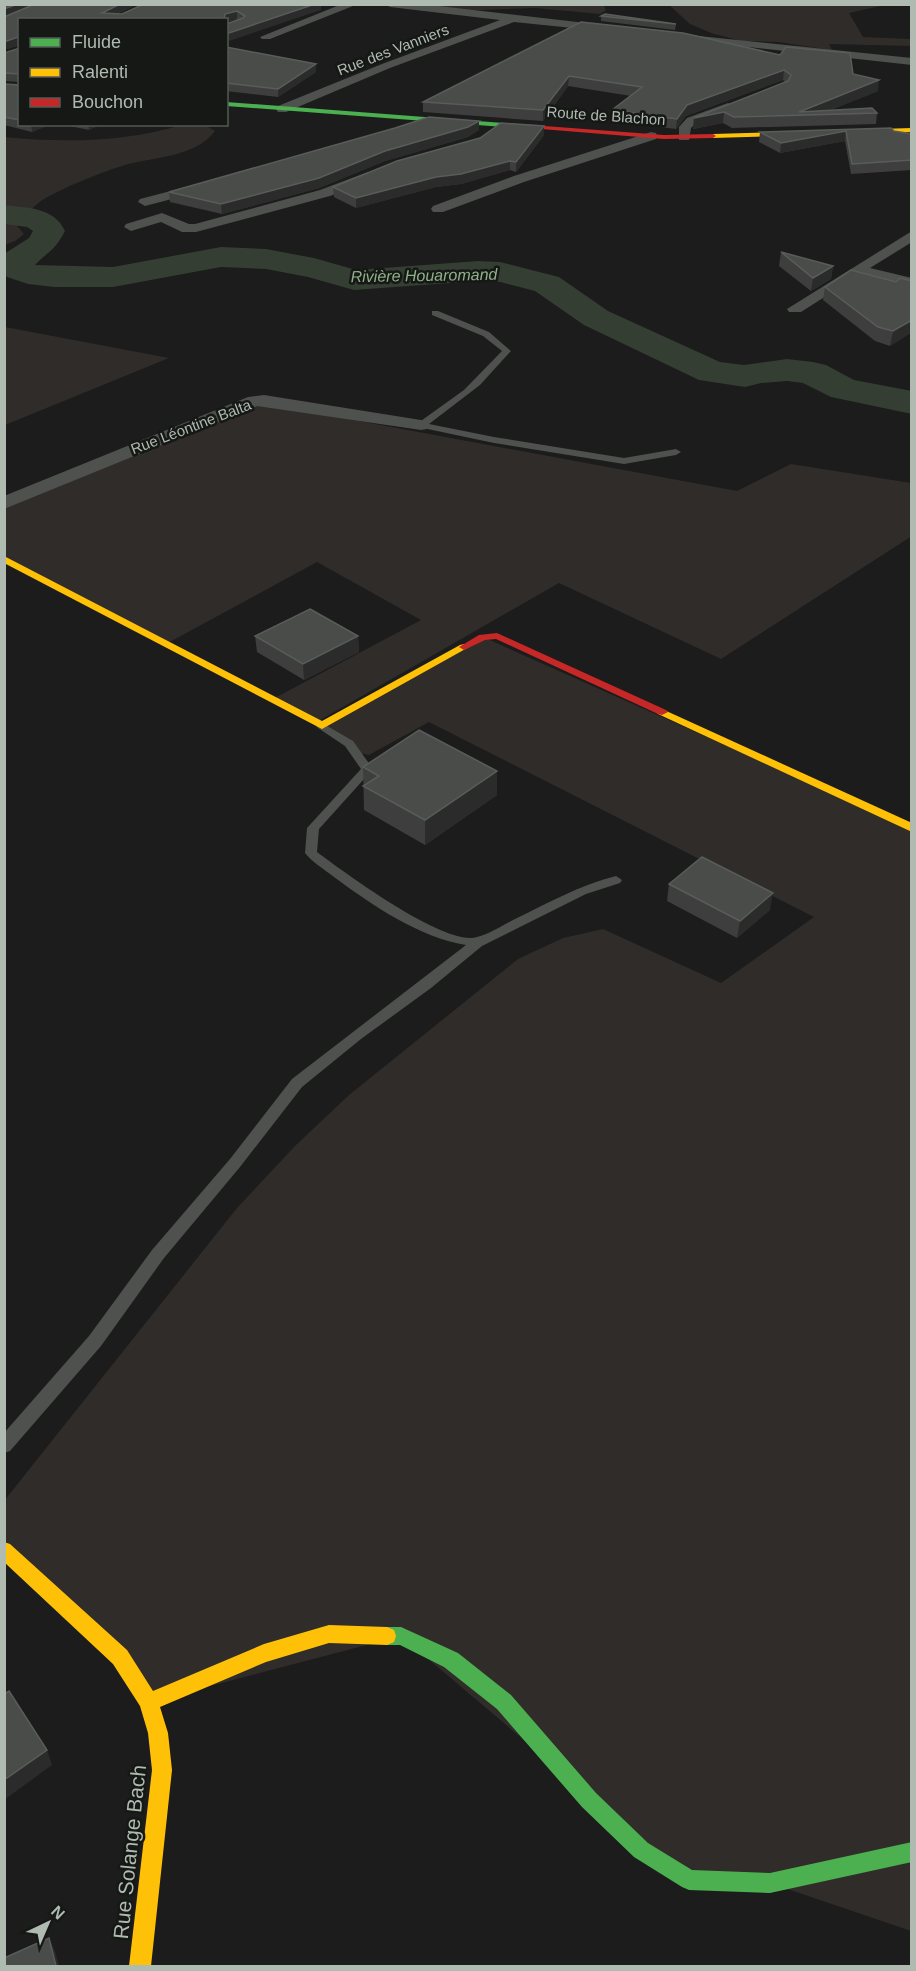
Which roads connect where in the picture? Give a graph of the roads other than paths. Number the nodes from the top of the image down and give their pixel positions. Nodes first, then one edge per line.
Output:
1 (353, 4) edge
2 (390, 4) edge
3 (513, 19) junction
4 (628, 31) edge
5 (663, 35) edge
6 (266, 37) dead end
7 (912, 62) edge
8 (744, 101) edge
9 (228, 104) edge
10 (282, 109) junction
11 (428, 120) junction
12 (499, 125) junction
13 (400, 129) edge
14 (912, 130) edge
15 (651, 136) junction
16 (482, 137) edge
17 (684, 137) junction
18 (381, 171) edge
19 (214, 183) edge
20 (146, 202) dead end
21 (438, 209) dead end
22 (131, 227) dead end
23 (912, 235) edge
24 (857, 270) junction
25 (912, 283) edge
26 (795, 309) dead end
27 (435, 313) dead end
28 (421, 425) junction
29 (676, 452) dead end
30 (4, 503) edge
31 (4, 559) edge
32 (322, 726) junction
33 (912, 828) edge
34 (616, 880) dead end
35 (477, 943) junction
36 (4, 1446) edge
37 (4, 1550) edge
38 (150, 1701) junction
39 (912, 1852) edge
40 (140, 1966) edge

1 - 6 street
2 - 3 street, Rue des Vanniers
3 - 4 street, Rue des Vanniers
3 - 10 street, Rue des Vanniers
5 - 7 street
8 - 17 street
9 - 10 street, Route de Blachon
10 - 11 street, Route de Blachon
11 - 12 street, Route de Blachon
11 - 13 street
12 - 15 street, Route de Blachon
12 - 16 street
14 - 17 street, Route de Blachon
15 - 17 street, Route de Blachon
15 - 21 street
18 - 22 street
19 - 20 street
23 - 24 street
24 - 25 street
24 - 26 street
27 - 28 lane
28 - 29 lane
28 - 30 street, Rue Léontine Balta
31 - 32 street
32 - 33 street
32 - 35 lane
34 - 35 lane
35 - 36 lane
37 - 38 street, Rue Solange Bach
38 - 39 street
38 - 40 street, Rue Solange Bach

